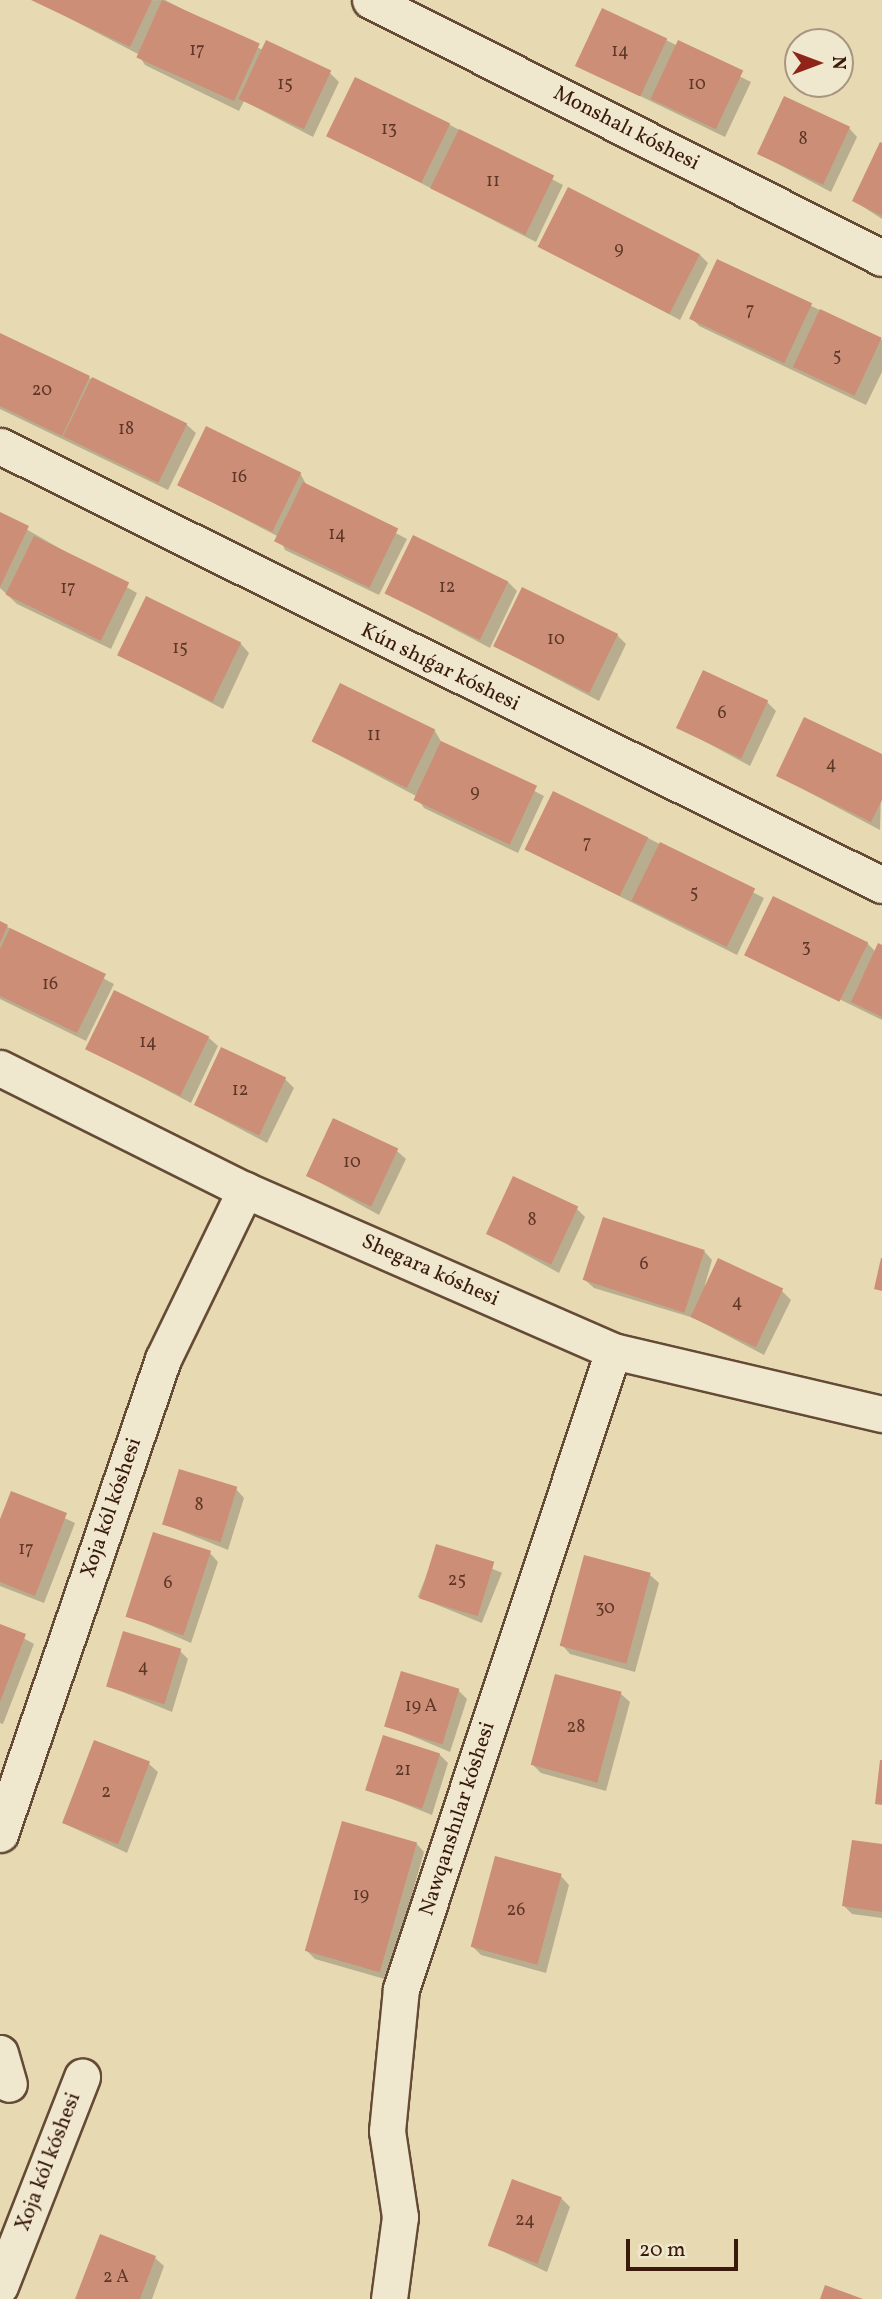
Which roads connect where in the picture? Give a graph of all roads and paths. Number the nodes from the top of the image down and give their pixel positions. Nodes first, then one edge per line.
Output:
1 (370, 0) edge
2 (882, 258) edge
3 (0, 446) edge
4 (882, 885) edge
5 (0, 1069) edge
6 (245, 1190) junction
7 (612, 1351) junction
8 (882, 1414) edge
9 (0, 1834) edge
10 (82, 2077) dead end
11 (0, 2286) edge
12 (388, 2299) edge

1 - 2 street, Monshalı kóshesi
3 - 4 street, Kún shıǵar kóshesi
5 - 6 street, Shegara kóshesi
6 - 7 street, Shegara kóshesi
6 - 9 street, Xoja kól kóshesi
7 - 8 street, Shegara kóshesi
7 - 12 street, Nawqanshılar kóshesi
10 - 11 street, Xoja kól kóshesi

